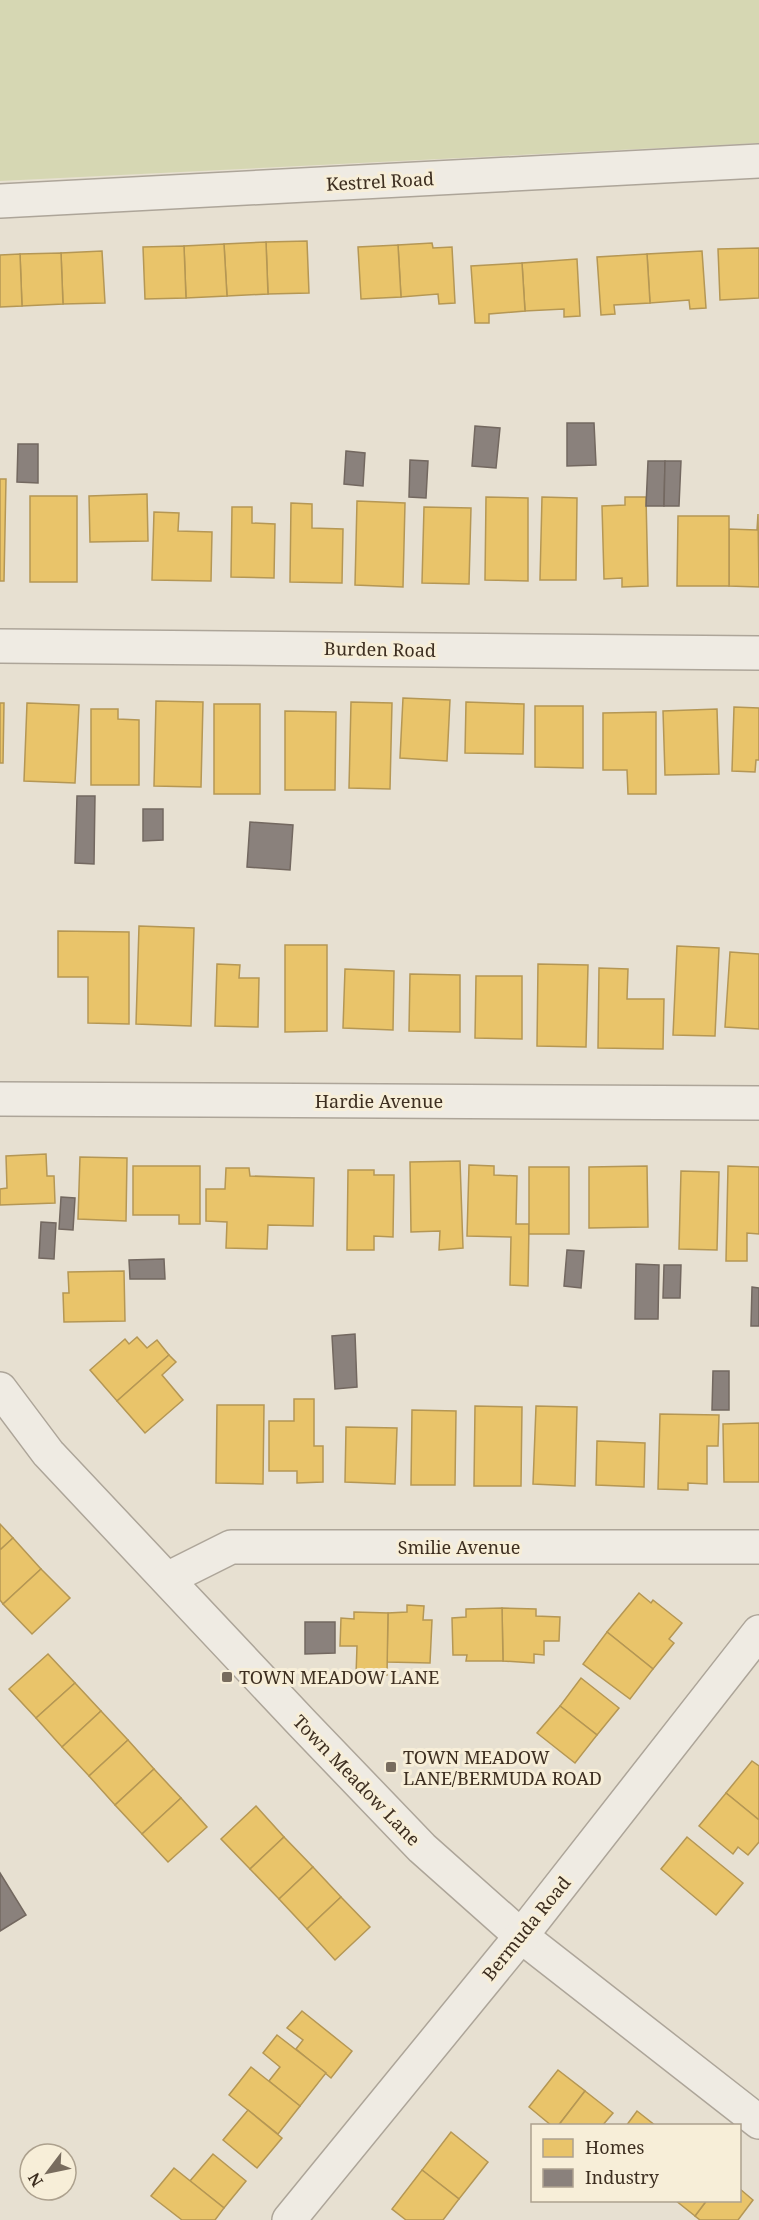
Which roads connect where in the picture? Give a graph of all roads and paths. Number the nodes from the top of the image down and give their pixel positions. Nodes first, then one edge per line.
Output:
1 (759, 161) edge
2 (0, 201) edge
3 (0, 646) edge
4 (759, 653) edge
5 (0, 1099) edge
6 (759, 1103) edge
7 (0, 1389) edge
8 (759, 1547) edge
9 (167, 1579) junction
10 (759, 1632) edge
11 (521, 1936) junction
12 (759, 2122) edge
13 (303, 2215) edge

1 - 2 street, Kestrel Road
3 - 4 street, Burden Road
5 - 6 street, Hardie Avenue
7 - 9 street, Town Meadow Lane
8 - 9 street, Smilie Avenue
9 - 11 street, Town Meadow Lane
10 - 11 street, Bermuda Road
11 - 12 street, Town Meadow Lane
11 - 13 street, Bermuda Road

